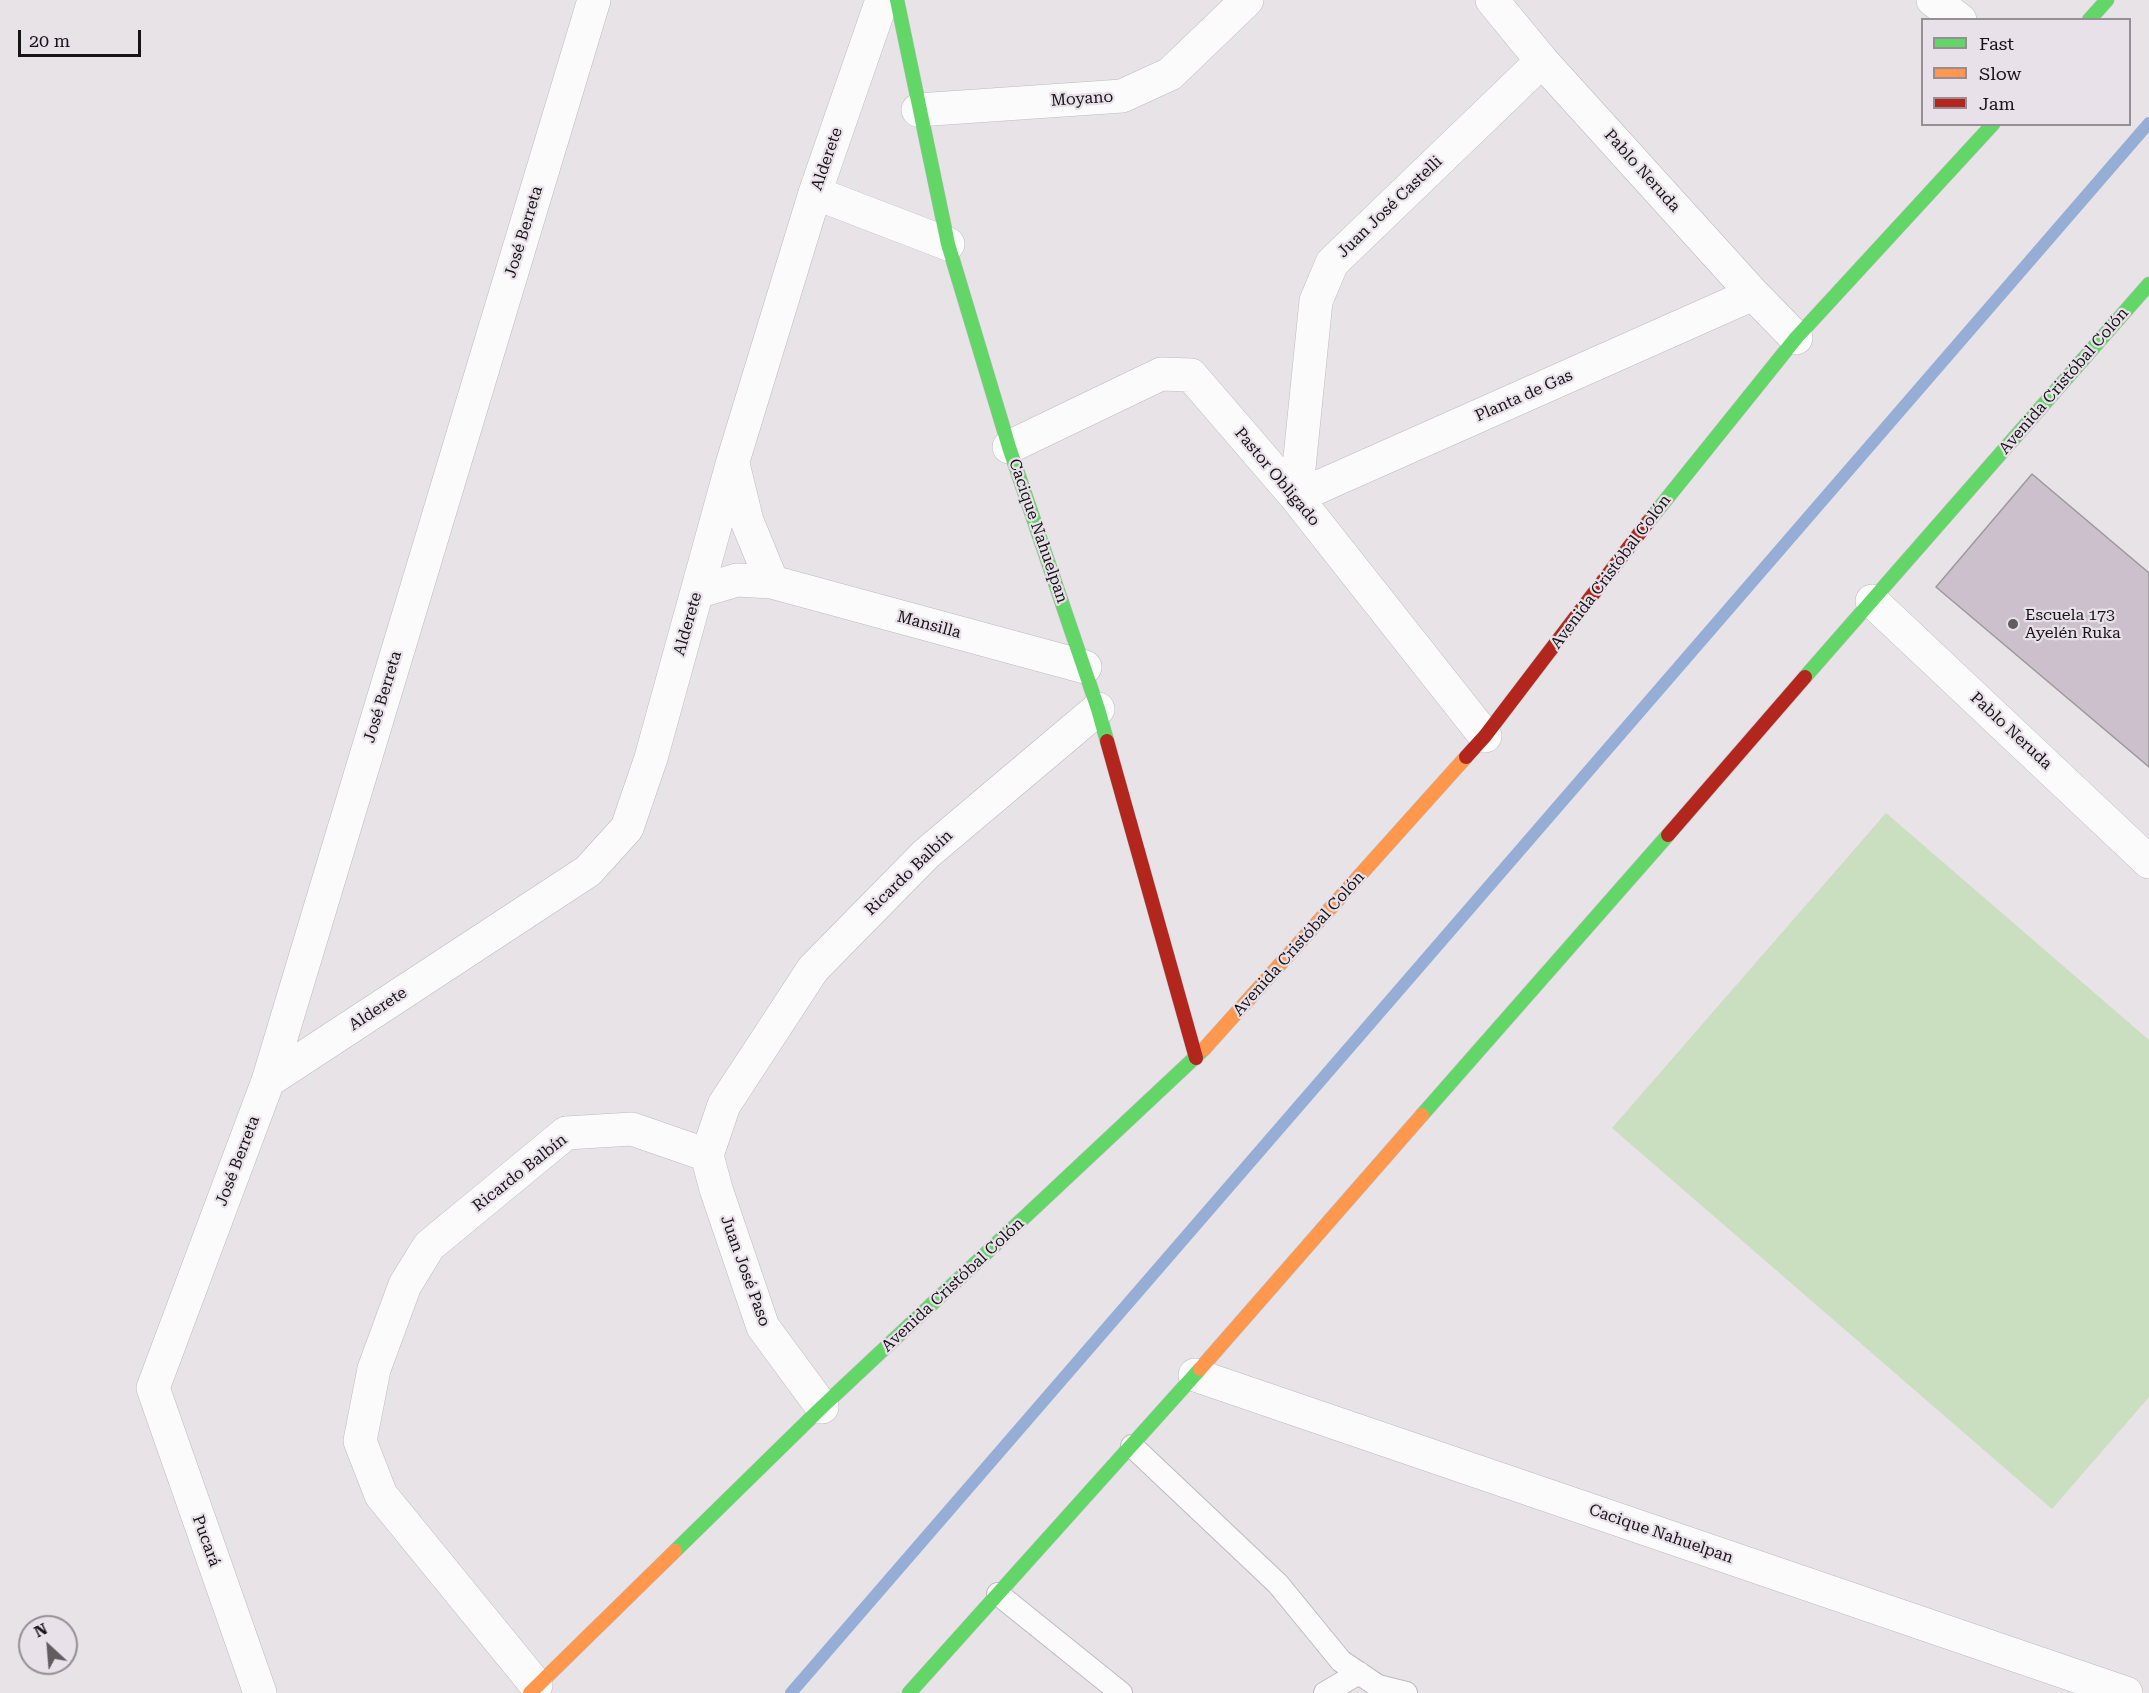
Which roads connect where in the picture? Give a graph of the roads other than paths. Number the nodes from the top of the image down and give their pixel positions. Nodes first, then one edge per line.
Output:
1 (594, 0) edge
2 (882, 0) edge
3 (897, 0) edge
4 (1247, 0) edge
5 (1492, 0) edge
6 (1933, 0) edge
7 (2107, 0) edge
8 (1957, 18) edge
9 (2091, 18) edge
10 (1542, 61) junction
11 (918, 110) junction
12 (1991, 126) edge
13 (815, 193) junction
14 (948, 244) junction
15 (2149, 284) edge
16 (1753, 294) junction
17 (1796, 338) junction
18 (1009, 447) junction
19 (733, 461) junction
20 (1296, 497) junction
21 (772, 582) junction
22 (697, 592) junction
23 (1872, 601) junction
24 (1085, 667) junction
25 (1098, 709) junction
26 (1485, 736) junction
27 (2149, 862) edge
28 (1196, 1058) junction
29 (268, 1081) junction
30 (707, 1155) junction
31 (1195, 1375) junction
32 (153, 1388) joint
33 (822, 1407) junction
34 (1132, 1446) junction
35 (998, 1594) junction
36 (1359, 1673) junction
37 (533, 1689) edge
38 (260, 1693) edge
39 (909, 1693) edge
40 (1121, 1693) edge
41 (1325, 1693) edge
42 (1406, 1693) edge
43 (2126, 1693) edge

1 - 29 street, José Berreta
2 - 13 street, Alderete
3 - 11 street, Cacique Nahuelpan
4 - 11 street, Moyano
5 - 10 street, Pablo Neruda
6 - 8 street
7 - 9 street
10 - 16 street, Pablo Neruda
10 - 20 street, Juan José Castelli
11 - 14 street, Cacique Nahuelpan
12 - 17 street, Avenida Cristóbal Colón
13 - 14 street
13 - 19 street, Alderete
14 - 18 street, Cacique Nahuelpan
15 - 23 street, Avenida Cristóbal Colón
16 - 17 street, Pablo Neruda
16 - 20 street, Planta de Gas
17 - 26 street, Avenida Cristóbal Colón
18 - 20 street, Pastor Obligado
18 - 24 street, Cacique Nahuelpan
19 - 21 street
19 - 22 street, Alderete
20 - 26 street, Pastor Obligado
21 - 22 street, Mansilla
21 - 24 street, Mansilla
22 - 29 street, Alderete
23 - 27 street, Pablo Neruda
23 - 31 street, Avenida Cristóbal Colón
24 - 25 street, Cacique Nahuelpan
25 - 28 street, Cacique Nahuelpan
25 - 30 street, Ricardo Balbín
26 - 28 street, Avenida Cristóbal Colón
28 - 33 street, Avenida Cristóbal Colón
29 - 32 street, José Berreta
30 - 33 street, Juan José Paso
30 - 37 street, Ricardo Balbín
31 - 34 street, Avenida Cristóbal Colón
31 - 43 street, Cacique Nahuelpan
32 - 38 street, Pucará
33 - 37 street, Avenida Cristóbal Colón
34 - 35 street, Avenida Cristóbal Colón
34 - 36 lane
35 - 39 street, Avenida Cristóbal Colón
35 - 40 lane
36 - 41 lane
36 - 42 lane

